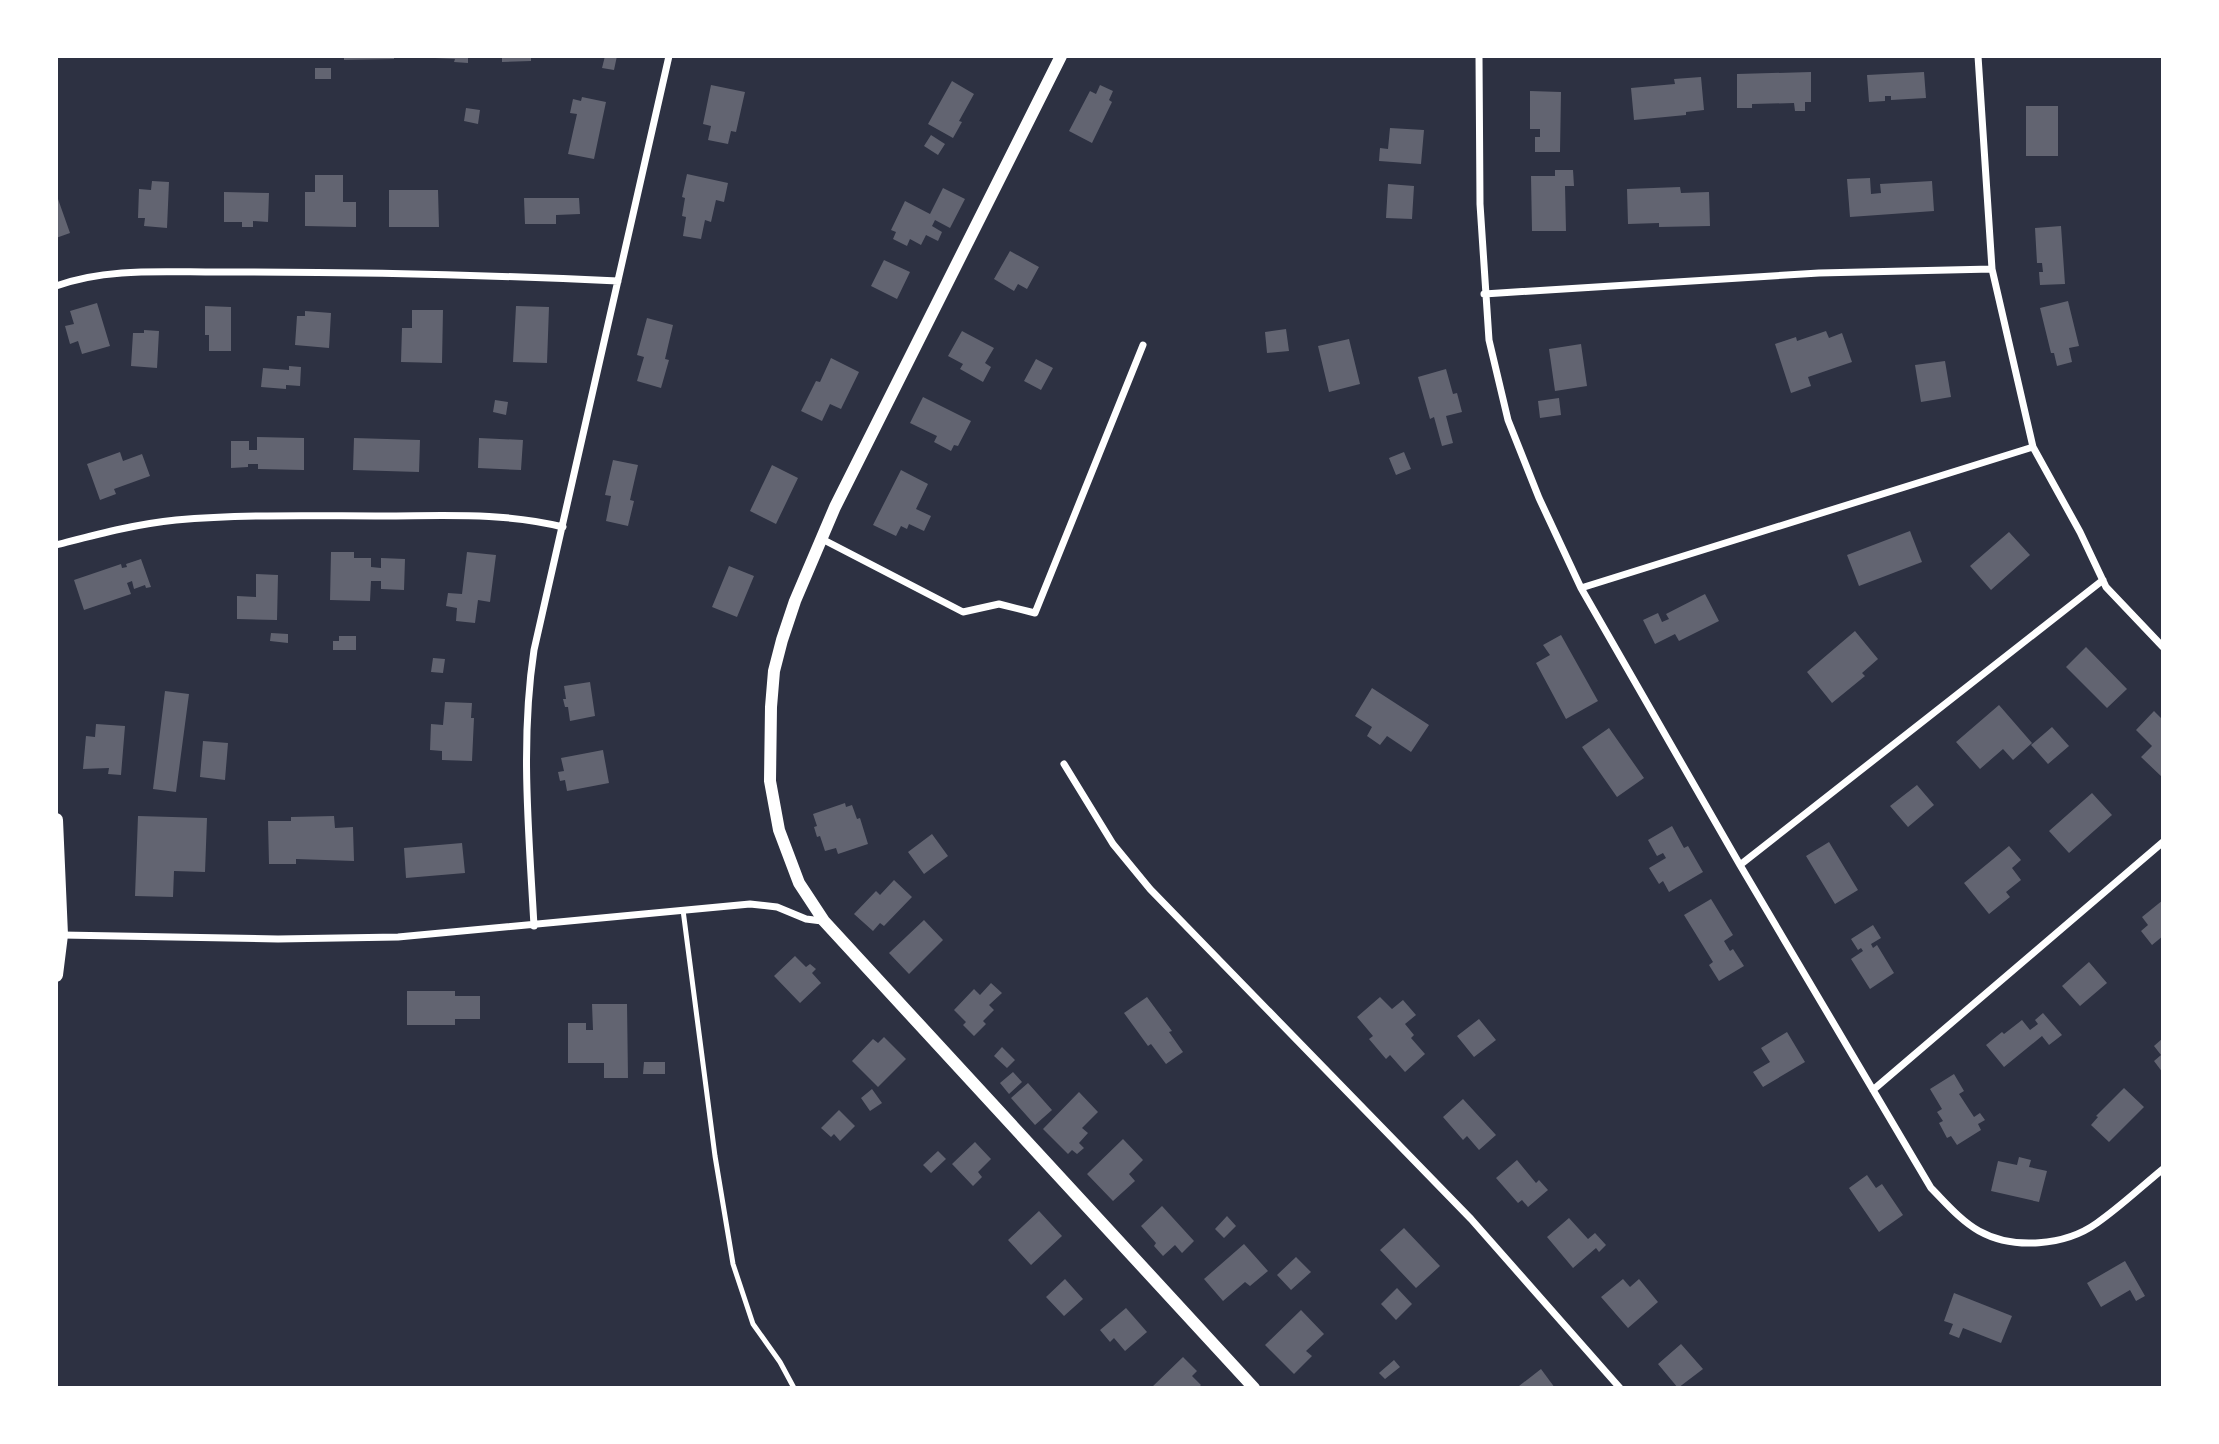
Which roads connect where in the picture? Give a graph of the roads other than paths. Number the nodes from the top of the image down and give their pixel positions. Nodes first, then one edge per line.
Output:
1 (669, 56) edge
2 (1061, 56) edge
3 (1479, 56) edge
4 (1978, 56) edge
5 (1992, 269) junction
6 (618, 281) junction
7 (56, 286) edge
8 (1485, 294) junction
9 (1143, 345) dead end
10 (2033, 447) junction
11 (563, 527) junction
12 (822, 539) junction
13 (56, 545) edge
14 (2103, 580) junction
15 (1581, 588) junction
16 (2163, 647) edge
17 (1064, 764) dead end
18 (56, 820) edge
19 (2163, 842) edge
20 (1740, 865) junction
21 (683, 910) junction
22 (824, 921) junction
23 (534, 926) junction
24 (61, 935) junction
25 (56, 975) edge
26 (1873, 1090) junction
27 (2163, 1169) edge
28 (794, 1388) edge
29 (1254, 1388) edge
30 (1620, 1388) edge

1 - 6 street
2 - 12 street
3 - 8 street
4 - 5 street
5 - 8 street
5 - 10 street
6 - 7 street
6 - 11 street
8 - 15 street
9 - 12 street
10 - 14 street
10 - 15 street
11 - 13 street
11 - 23 street
12 - 22 street
14 - 16 street
14 - 20 street
15 - 20 street
17 - 30 street
18 - 24 main road
19 - 26 street
20 - 26 street
21 - 22 street
21 - 23 street
21 - 28 lane
22 - 29 street
23 - 24 street
24 - 25 main road
26 - 27 street

